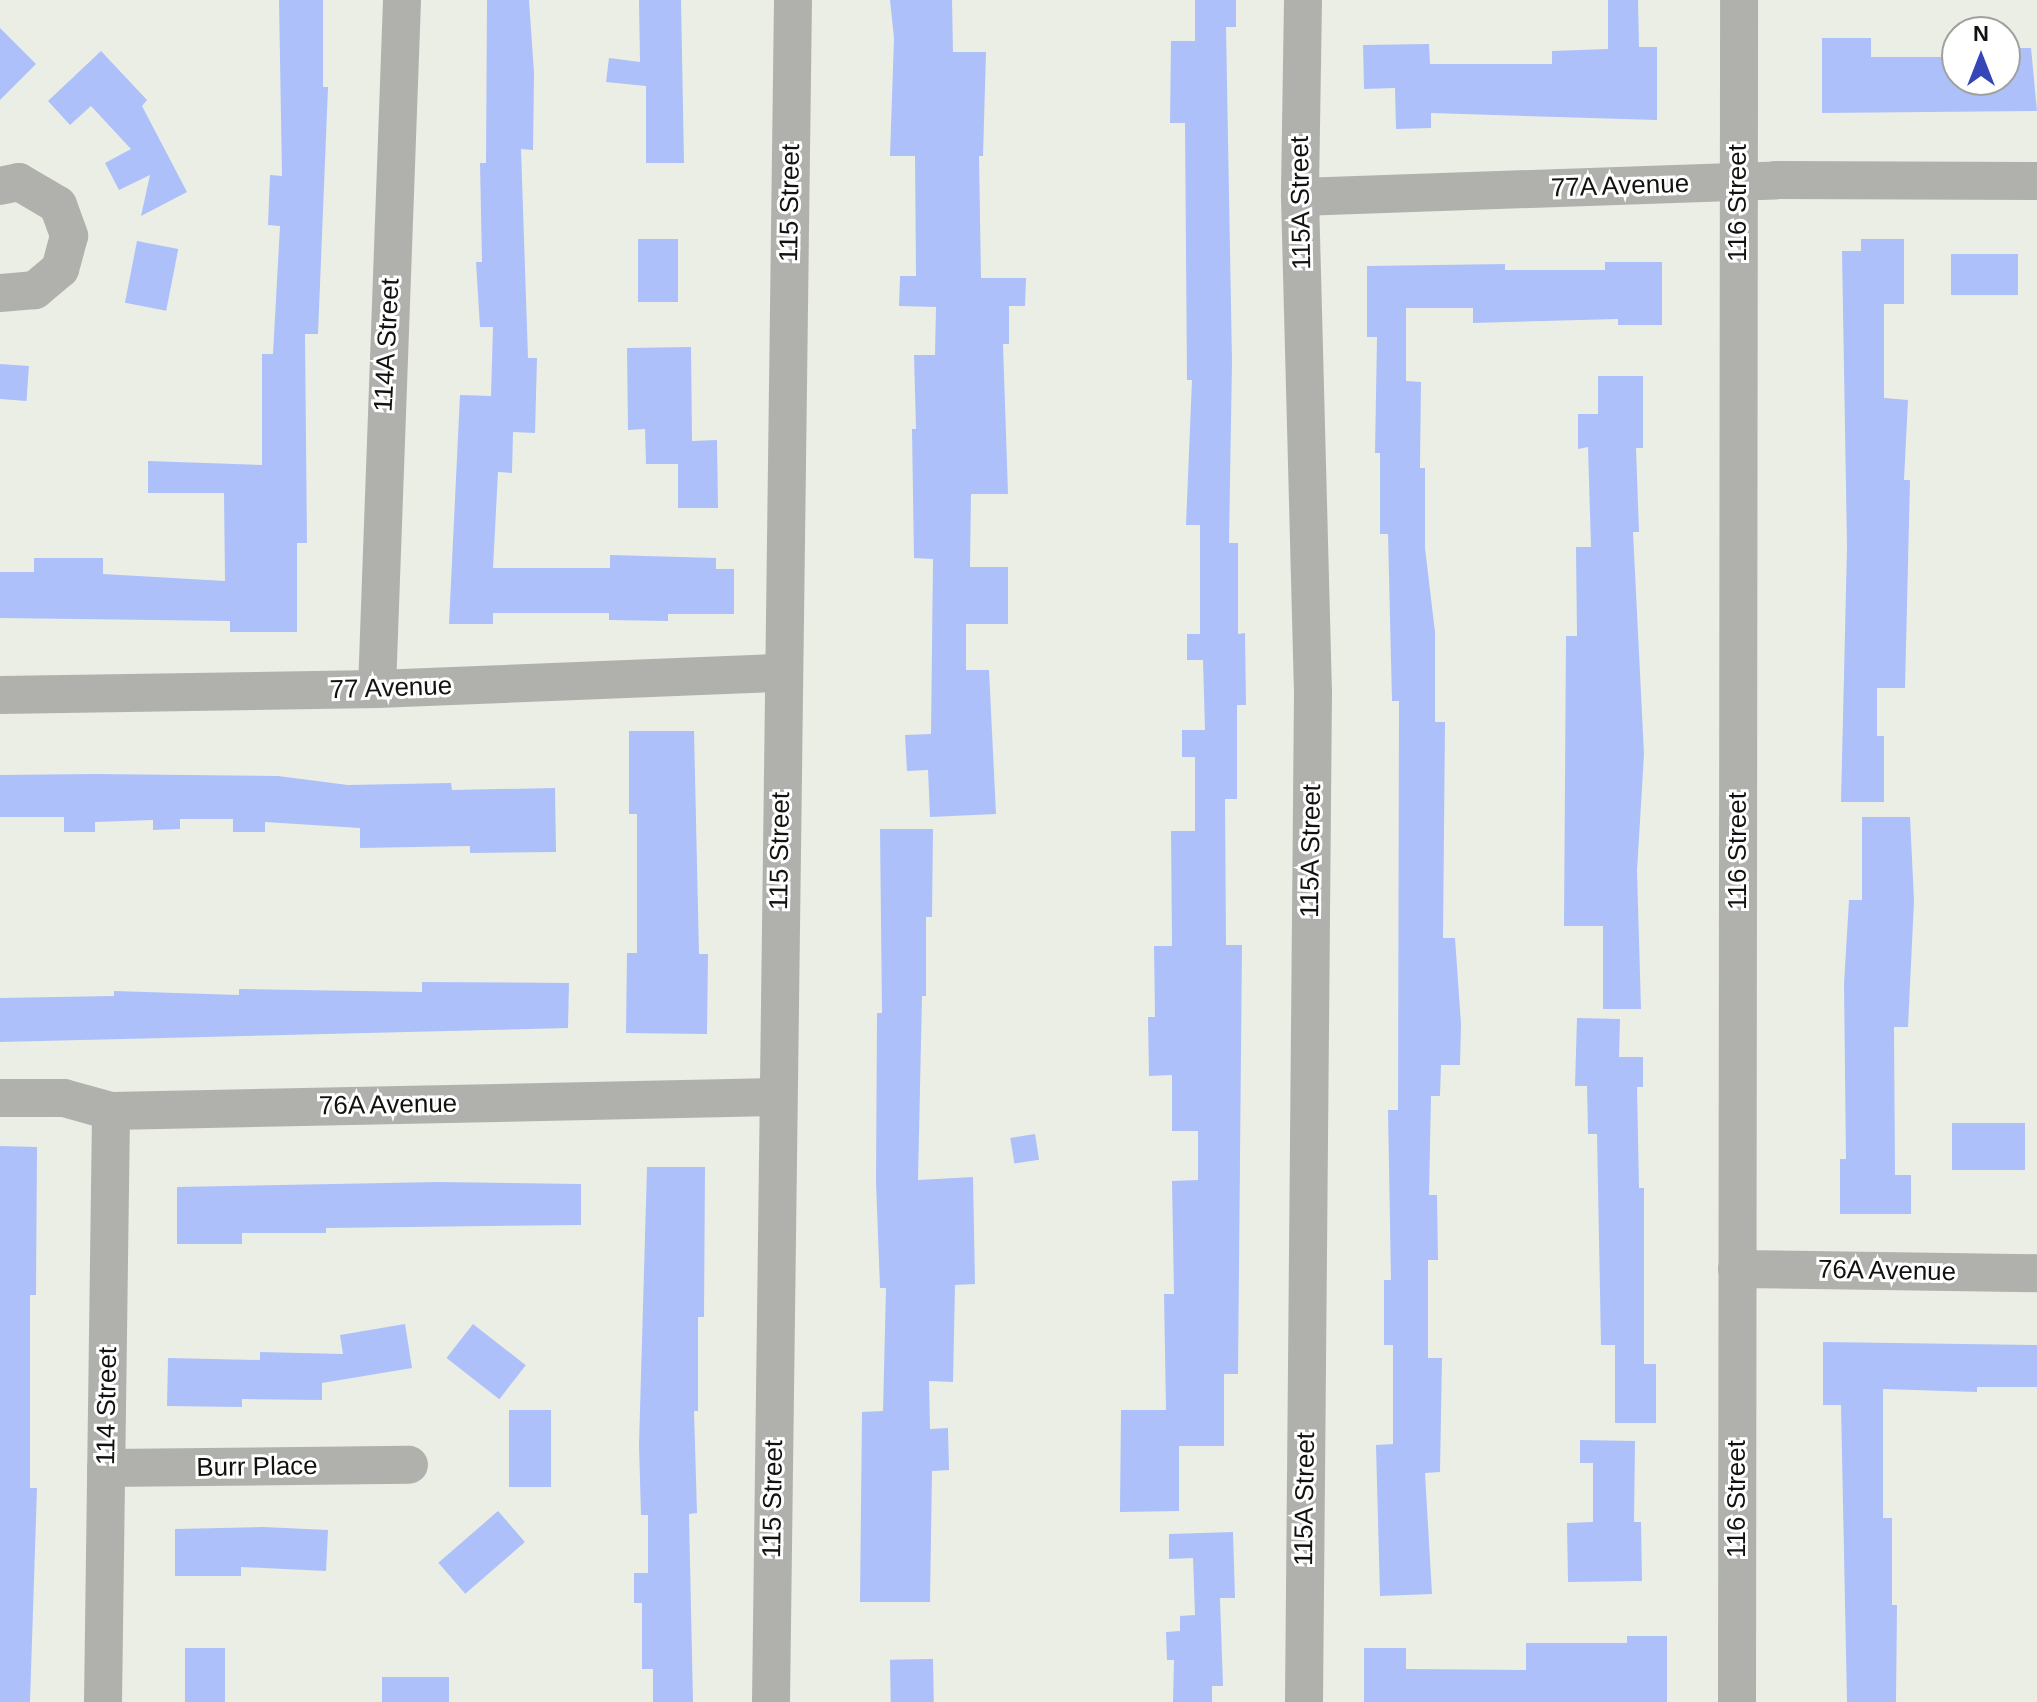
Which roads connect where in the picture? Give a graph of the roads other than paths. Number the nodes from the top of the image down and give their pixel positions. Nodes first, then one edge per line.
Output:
1 (402, 0) edge
2 (793, 0) edge
3 (1303, 0) edge
4 (1739, 0) edge
5 (2037, 181) edge
6 (1738, 182) junction
7 (0, 186) edge
8 (1300, 197) junction
9 (0, 293) edge
10 (782, 673) junction
11 (377, 689) junction
12 (0, 695) edge
13 (778, 1097) junction
14 (0, 1098) edge
15 (111, 1111) junction
16 (1737, 1269) junction
17 (2037, 1273) edge
18 (409, 1465) dead end
19 (106, 1468) junction
20 (103, 1702) edge
21 (771, 1702) edge
22 (1304, 1702) edge
23 (1737, 1702) edge

1 - 11 street, 114A Street
2 - 10 street, 115 Street
3 - 8 street, 115A Street
4 - 6 street, 116 Street
5 - 6 street, 77A Avenue
6 - 8 street, 77A Avenue
6 - 16 street, 116 Street
7 - 9 street
8 - 22 street, 115A Street
10 - 11 street, 77 Avenue
10 - 13 street, 115 Street
11 - 12 street, 77 Avenue
13 - 15 street, 76A Avenue
13 - 21 street, 115 Street
14 - 15 street, 76A Avenue
15 - 19 street, 114 Street
16 - 17 street, 76A Avenue
16 - 23 street, 116 Street
18 - 19 street, Burr Place
19 - 20 street, 114 Street

